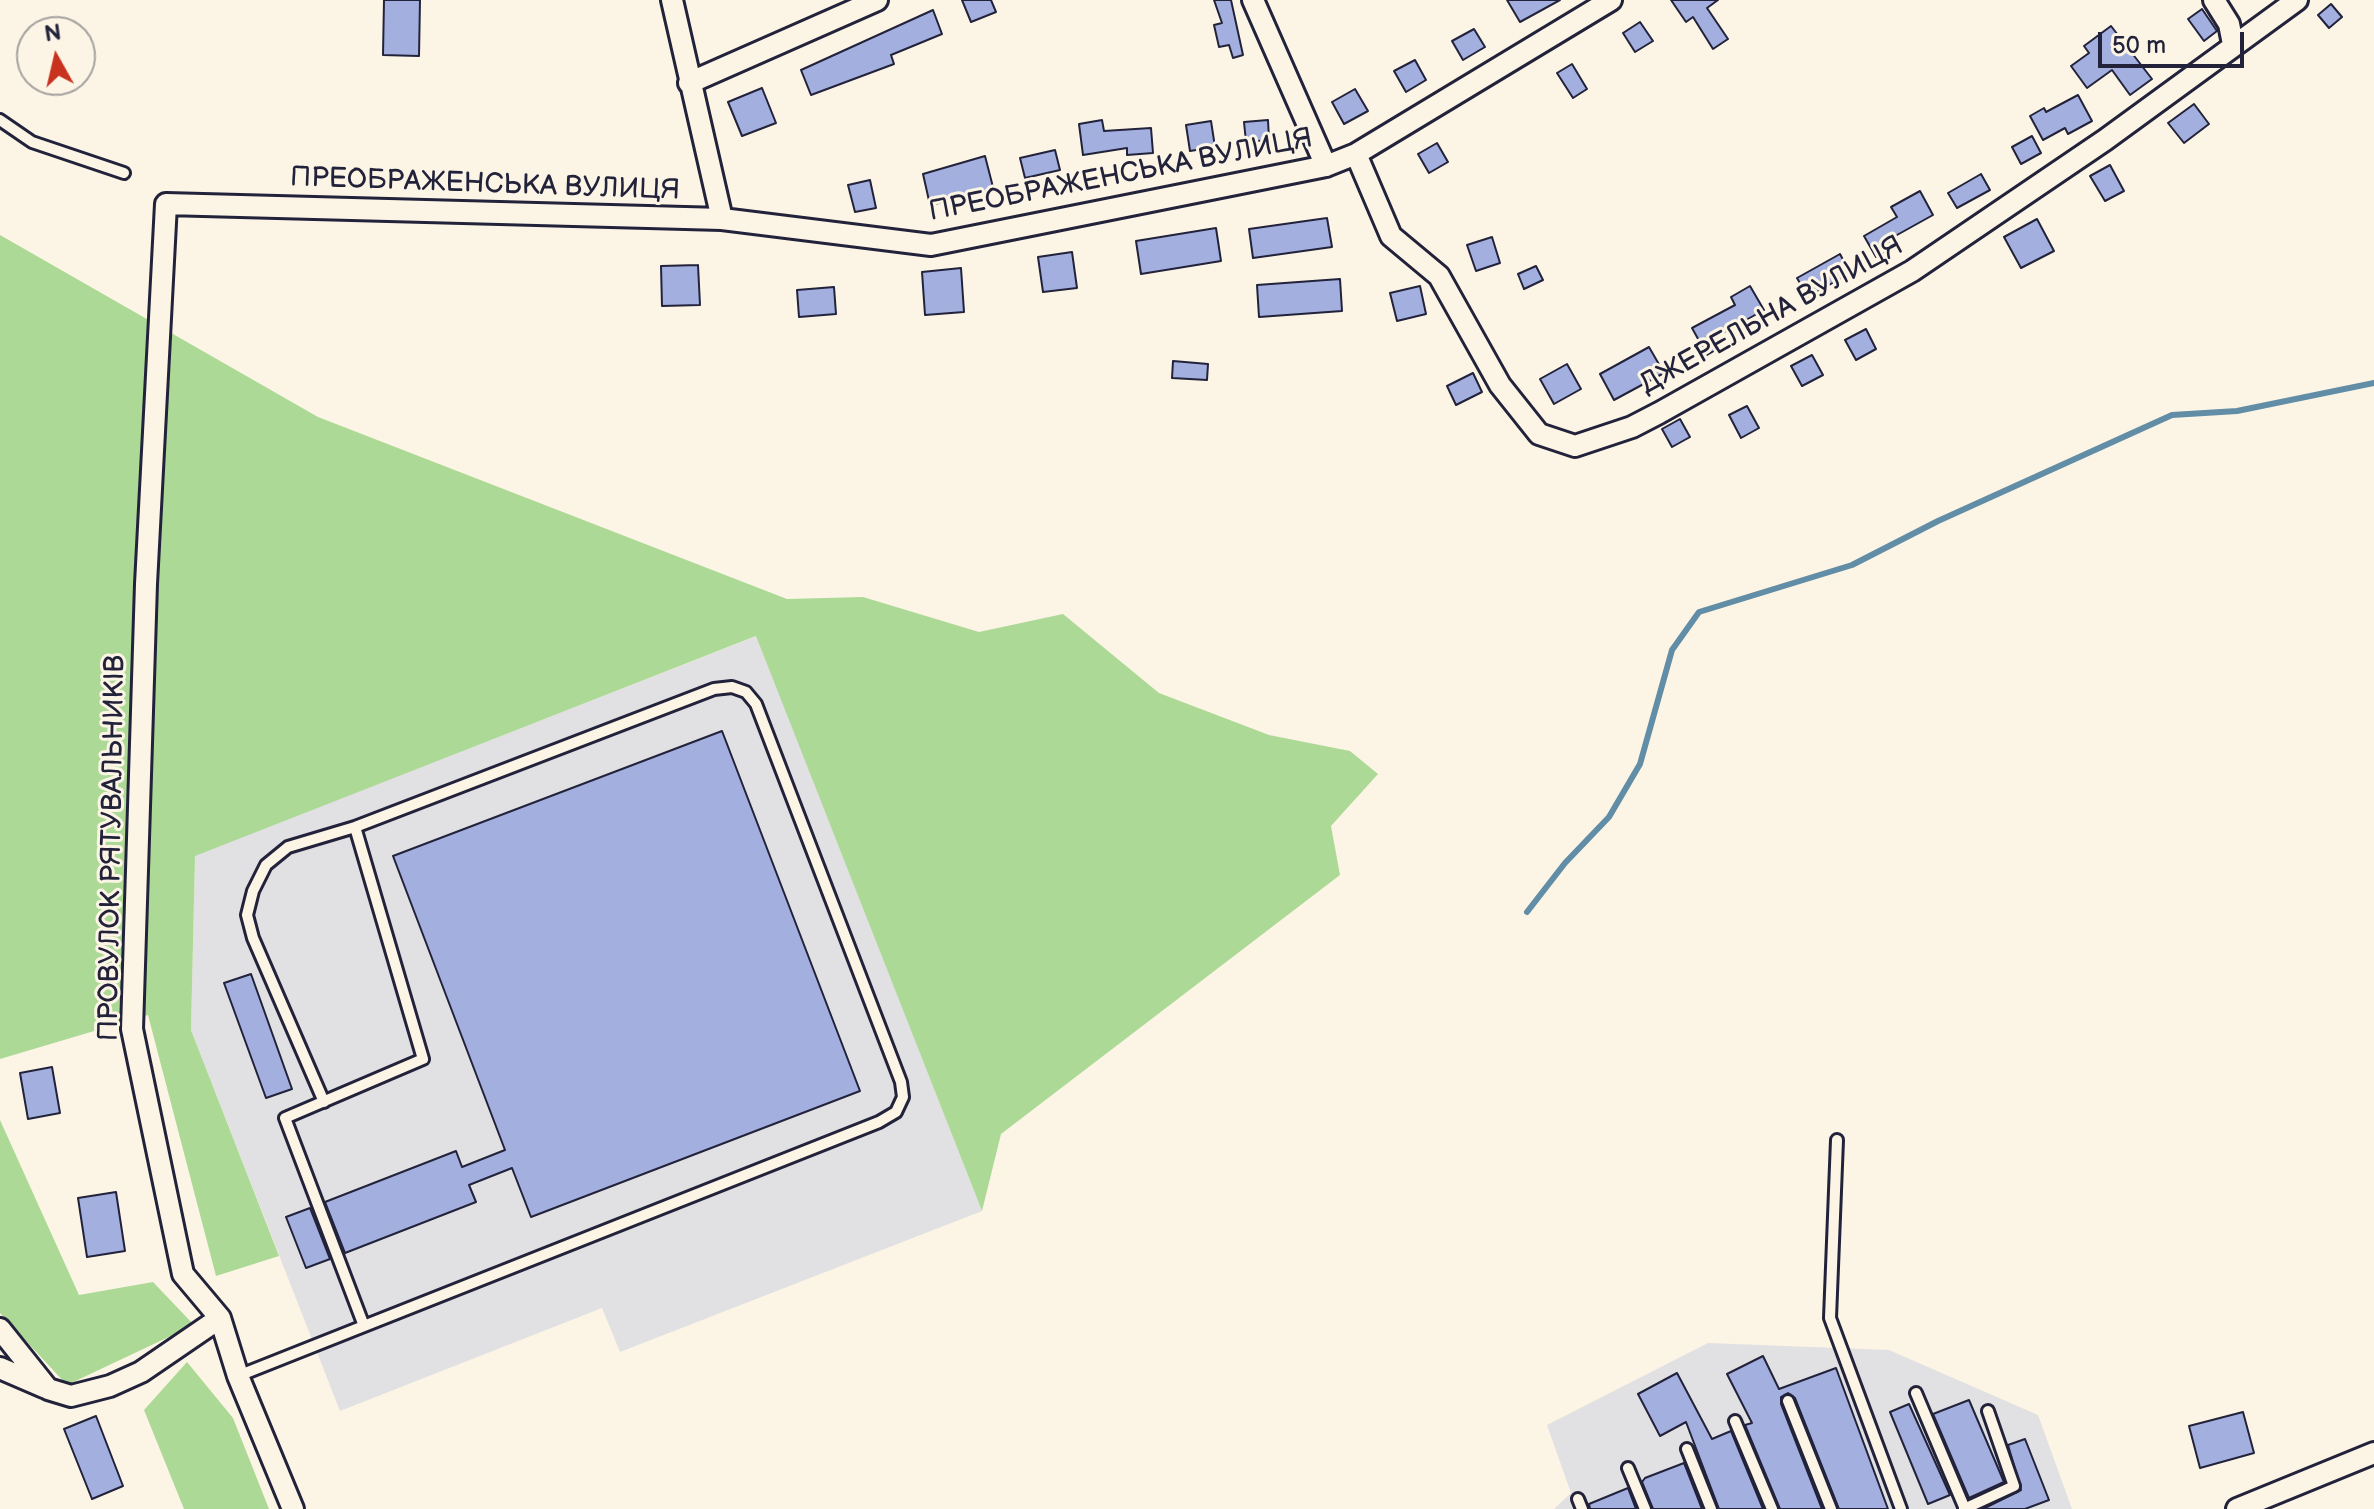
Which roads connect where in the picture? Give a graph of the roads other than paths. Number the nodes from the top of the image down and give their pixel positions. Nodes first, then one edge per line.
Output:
1 (672, 0) edge
2 (877, 0) edge
3 (1253, 0) edge
4 (1611, 0) edge
5 (2214, 0) edge
6 (2297, 0) edge
7 (2233, 44) junction
8 (689, 83) junction
9 (0, 120) edge
10 (1356, 154) junction
11 (1326, 166) junction
12 (124, 173) dead end
13 (166, 204) joint
14 (722, 219) junction
15 (355, 827) junction
16 (324, 1102) junction
17 (1837, 1140) dead end
18 (220, 1318) junction
19 (364, 1326) junction
20 (0, 1329) edge
21 (0, 1368) edge
22 (238, 1376) junction
23 (48, 1389) junction
24 (1916, 1393) dead end
25 (1788, 1401) dead end
26 (1988, 1411) dead end
27 (1735, 1421) dead end
28 (1687, 1449) dead end
29 (2374, 1453) edge
30 (1628, 1468) dead end
31 (293, 1509) edge
32 (1645, 1509) edge
33 (1711, 1509) edge
34 (1772, 1509) edge
35 (1831, 1509) edge
36 (1901, 1509) edge
37 (1964, 1509) edge
38 (2237, 1509) edge

1 - 8 street
2 - 8 street
3 - 11 street
4 - 10 street, ПРЕОБРАЖЕНСЬКА ВУЛИЦЯ
5 - 7 street
6 - 7 street, ДЖЕРЕЛЬНА ВУЛИЦЯ
7 - 10 street, ДЖЕРЕЛЬНА ВУЛИЦЯ
8 - 14 street
9 - 12 lane
10 - 11 street, ПРЕОБРАЖЕНСЬКА ВУЛИЦЯ
11 - 14 street, ПРЕОБРАЖЕНСЬКА ВУЛИЦЯ
13 - 14 street, ПРЕОБРАЖЕНСЬКА ВУЛИЦЯ
13 - 18 street, ПРОВУЛОК РЯТУВАЛЬНИКІВ
15 - 16 lane
15 - 16 lane
15 - 19 lane
16 - 19 lane
17 - 36 lane
18 - 22 street, ПРОВУЛОК РЯТУВАЛЬНИКІВ
18 - 23 street
19 - 22 lane
20 - 23 street
21 - 23 street
22 - 31 street, ПРОВУЛОК РЯТУВАЛЬНИКІВ
24 - 37 lane
25 - 35 lane
26 - 37 lane
27 - 34 lane
28 - 33 lane
29 - 38 street
30 - 32 lane

